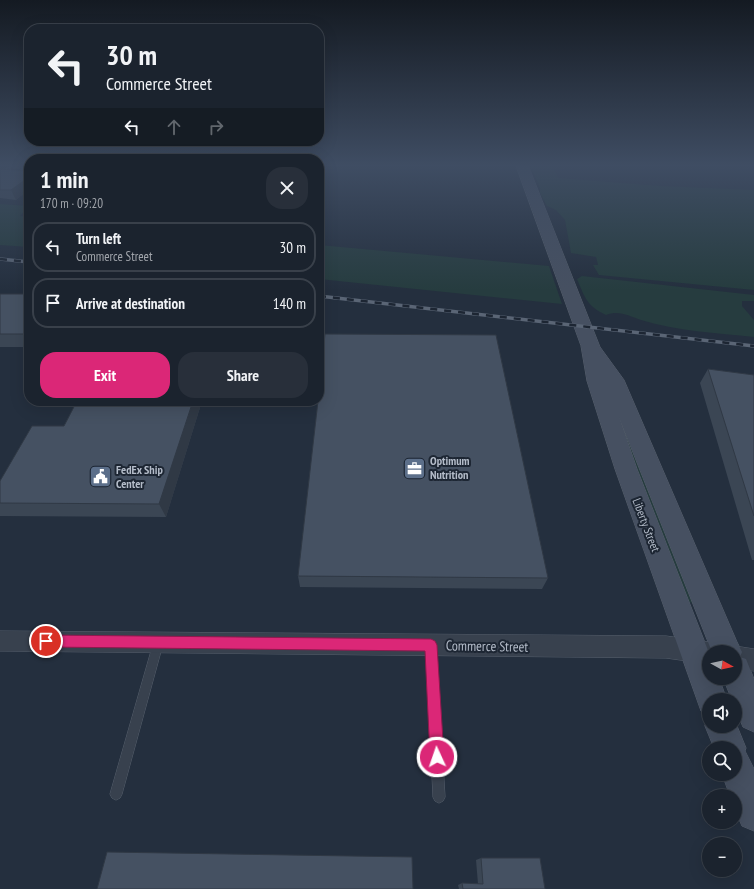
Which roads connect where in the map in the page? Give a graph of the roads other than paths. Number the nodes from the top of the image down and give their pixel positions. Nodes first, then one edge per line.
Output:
1 (538, 206) edge
2 (590, 346) junction
3 (0, 641) edge
4 (158, 643) junction
5 (431, 645) junction
6 (725, 645) edge
7 (702, 652) edge
8 (742, 658) edge
9 (754, 660) edge
10 (741, 685) edge
11 (754, 716) edge
12 (742, 781) edge
13 (116, 794) dead end
14 (439, 797) dead end
15 (754, 814) edge

1 - 2 street, Liberty Street
2 - 6 street, Liberty Street
2 - 7 street, Liberty Street
3 - 4 street, Commerce Street
4 - 5 street, Commerce Street
4 - 13 lane
5 - 7 street, Commerce Street
5 - 14 lane
8 - 9 street
10 - 11 street
12 - 15 street

